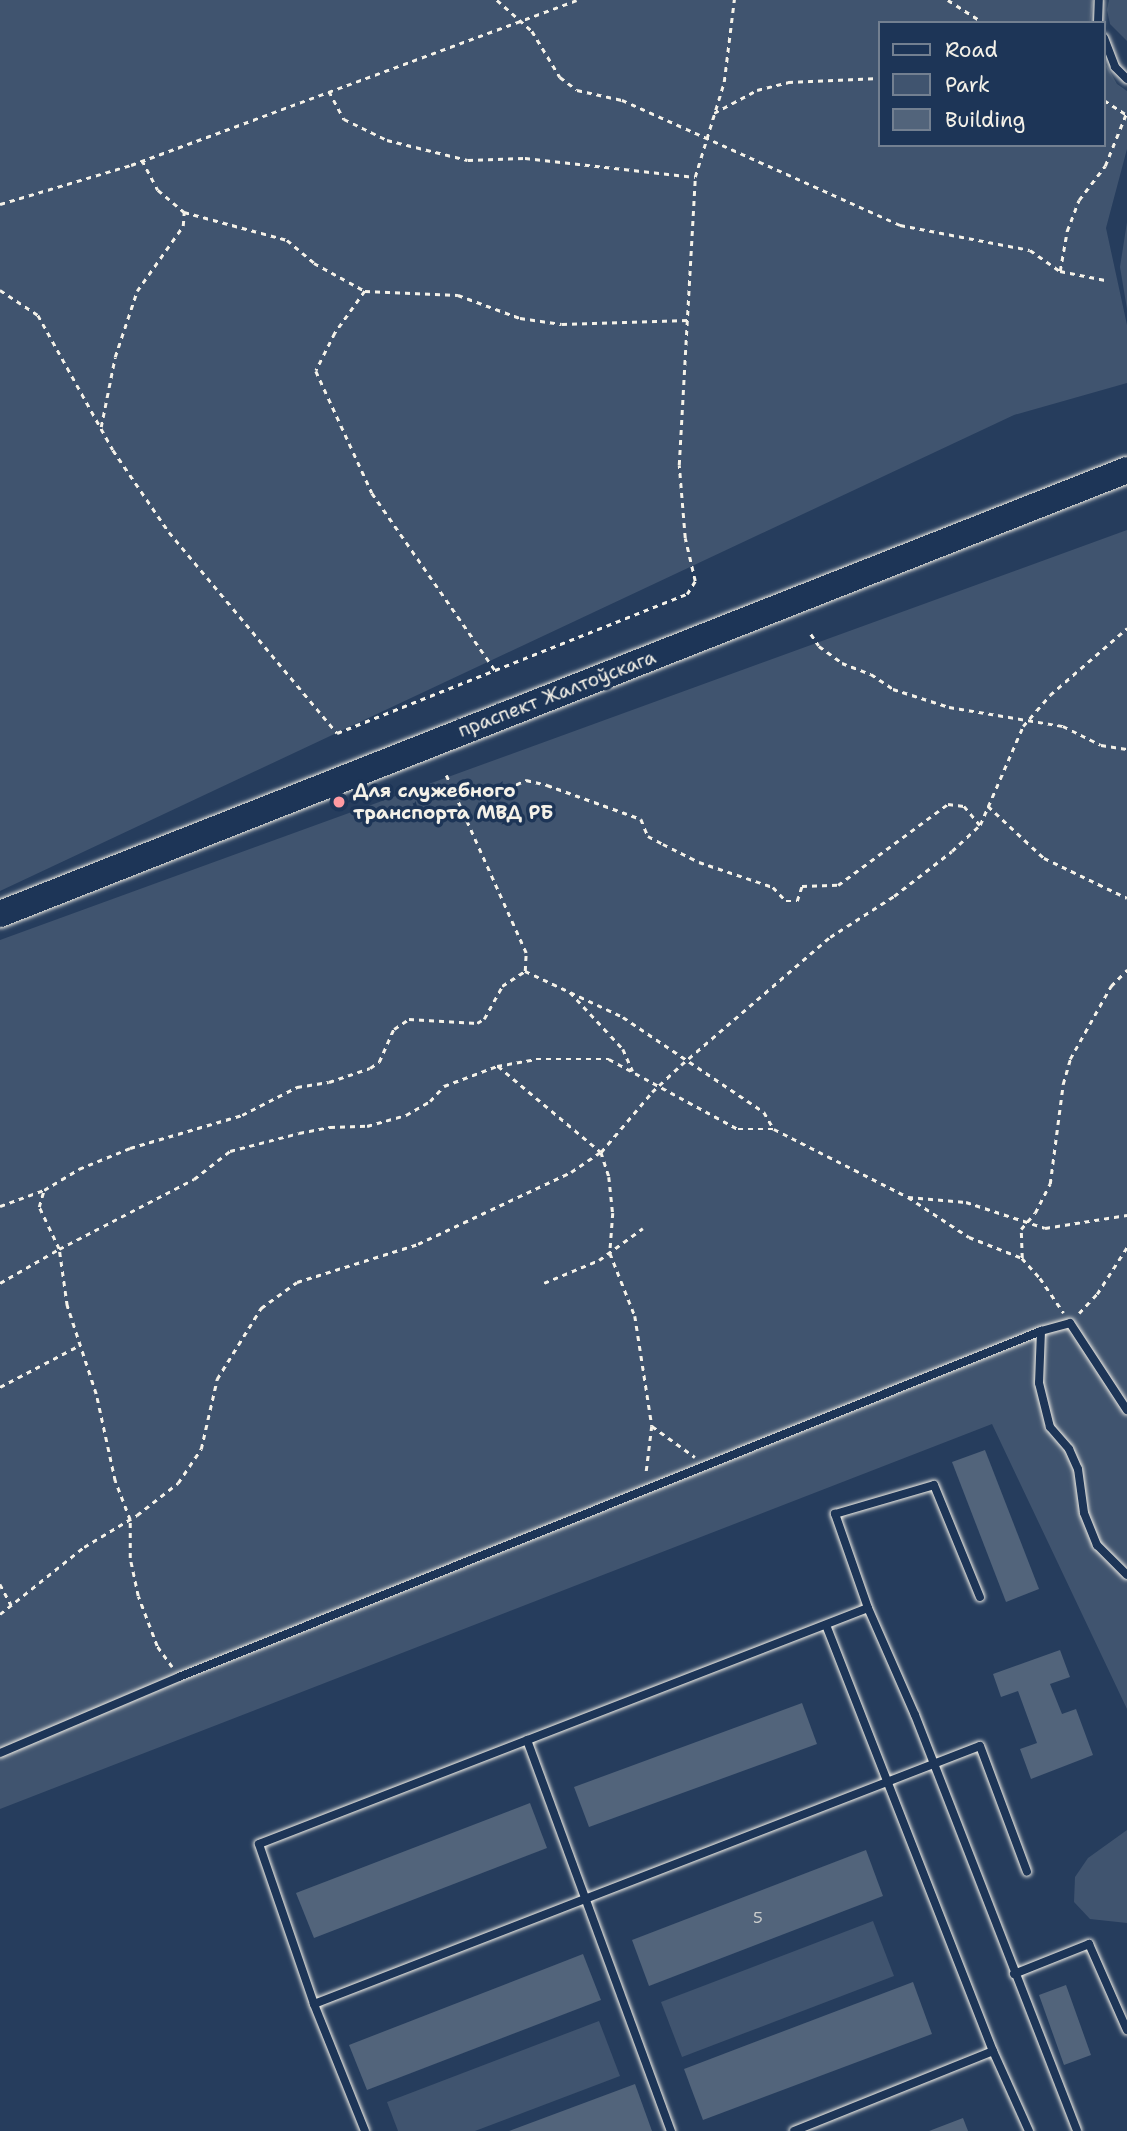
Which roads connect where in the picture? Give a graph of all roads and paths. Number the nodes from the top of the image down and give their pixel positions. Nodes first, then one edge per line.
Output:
1 (497, 0) edge
2 (576, 0) edge
3 (734, 0) edge
4 (950, 0) edge
5 (1099, 0) edge
6 (519, 19) junction
7 (980, 21) edge
8 (1098, 21) edge
9 (1106, 43) edge
10 (878, 78) edge
11 (1127, 79) edge
12 (329, 92) junction
13 (1106, 101) edge
14 (714, 113) junction
15 (1126, 114) edge
16 (706, 140) junction
17 (142, 160) junction
18 (695, 177) junction
19 (0, 204) edge
20 (184, 212) junction
21 (1060, 271) junction
22 (1105, 280) dead end
23 (0, 290) edge
24 (365, 291) junction
25 (688, 320) junction
26 (101, 427) junction
27 (1123, 470) edge
28 (1127, 628) edge
29 (811, 634) dead end
30 (495, 670) junction
31 (1030, 719) junction
32 (1127, 749) edge
33 (446, 775) dead end
34 (454, 794) junction
35 (988, 806) junction
36 (980, 825) junction
37 (1127, 898) edge
38 (0, 914) edge
39 (1127, 970) edge
40 (525, 971) junction
41 (568, 990) junction
42 (685, 1062) junction
43 (497, 1066) junction
44 (633, 1072) junction
45 (659, 1086) junction
46 (774, 1129) junction
47 (601, 1152) junction
48 (44, 1190) junction
49 (908, 1197) junction
50 (0, 1206) edge
51 (1127, 1215) edge
52 (1026, 1223) junction
53 (643, 1228) dead end
54 (1127, 1247) edge
55 (59, 1249) junction
56 (610, 1252) junction
57 (1022, 1258) junction
58 (0, 1283) edge
59 (544, 1283) dead end
60 (1070, 1323) junction
61 (1041, 1331) junction
62 (81, 1344) junction
63 (0, 1387) edge
64 (1127, 1410) edge
65 (652, 1426) junction
66 (707, 1464) junction
67 (645, 1489) junction
68 (130, 1520) junction
69 (1127, 1575) edge
70 (0, 1584) edge
71 (979, 1597) dead end
72 (11, 1605) junction
73 (868, 1608) junction
74 (0, 1614) edge
75 (826, 1625) junction
76 (179, 1676) junction
77 (527, 1740) junction
78 (0, 1753) edge
79 (932, 1765) junction
80 (886, 1784) junction
81 (1027, 1872) dead end
82 (584, 1900) junction
83 (1014, 1974) junction
84 (314, 2004) junction
85 (1127, 2030) edge
86 (993, 2051) junction
87 (365, 2131) edge
88 (671, 2131) edge
89 (794, 2131) edge
90 (1029, 2131) edge
91 (1077, 2131) edge

1 - 6 path
2 - 6 path
3 - 14 path
4 - 7 path
5 - 8 lane
6 - 12 path
6 - 16 path
9 - 11 lane
10 - 14 path
12 - 17 path
12 - 18 path
13 - 15 path
14 - 16 path
15 - 21 path
16 - 18 path
16 - 21 path
17 - 19 path
17 - 20 path
18 - 25 path
20 - 24 path
20 - 26 path
21 - 22 path
23 - 26 path
24 - 25 path
24 - 30 path
25 - 30 path
26 - 30 path
27 - 38 main road, праспект Жалтоўскага
28 - 31 path
29 - 31 path
31 - 32 path
31 - 35 path
33 - 34 path
34 - 36 path
34 - 40 path
35 - 36 path
35 - 37 path
36 - 42 path
39 - 52 path
40 - 41 path
40 - 48 path
41 - 42 path
41 - 44 path
42 - 45 path
42 - 46 path
43 - 44 path
43 - 47 path
43 - 55 path
44 - 45 path
45 - 46 path
45 - 47 path
46 - 49 path
47 - 56 path
47 - 68 path
48 - 50 path
48 - 55 path
49 - 52 path
49 - 57 path
51 - 52 path
52 - 57 path
53 - 56 path
54 - 60 path
55 - 58 path
55 - 62 path
56 - 59 path
56 - 65 path
57 - 60 path
60 - 61 lane
60 - 64 lane
61 - 66 lane
61 - 69 lane
62 - 63 path
62 - 68 path
65 - 66 path
65 - 67 path
66 - 67 lane
67 - 76 lane
68 - 72 path
68 - 76 path
70 - 72 path
71 - 73 lane
72 - 74 path
73 - 75 lane
73 - 79 lane
75 - 77 lane
75 - 80 lane
76 - 78 lane
77 - 82 lane
77 - 84 lane
79 - 80 lane
79 - 81 lane
79 - 83 lane
80 - 82 lane
80 - 86 lane
82 - 84 lane
82 - 88 lane
83 - 85 lane
83 - 91 lane
84 - 87 lane
86 - 89 lane
86 - 90 lane

